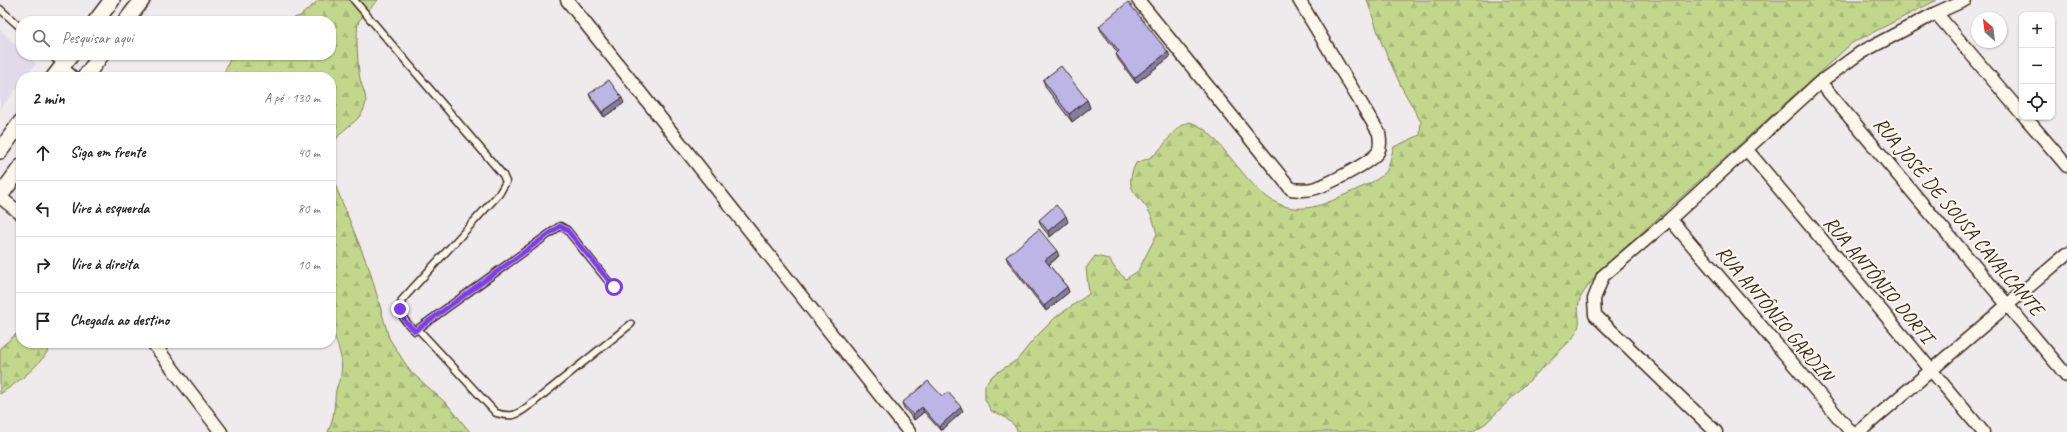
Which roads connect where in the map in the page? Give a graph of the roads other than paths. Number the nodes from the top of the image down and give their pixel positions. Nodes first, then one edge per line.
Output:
1 (112, 0) edge
2 (142, 0) edge
3 (354, 0) edge
4 (567, 0) edge
5 (1138, 0) edge
6 (1299, 0) edge
7 (1965, 0) edge
8 (0, 9) edge
9 (1936, 13) junction
10 (100, 16) edge
11 (130, 16) edge
12 (16, 23) edge
13 (97, 60) edge
14 (89, 72) edge
15 (1820, 82) junction
16 (2019, 110) edge
17 (2028, 120) edge
18 (16, 129) edge
19 (1747, 150) junction
20 (0, 151) edge
21 (2067, 166) edge
22 (16, 174) edge
23 (0, 197) edge
24 (16, 210) edge
25 (1670, 219) junction
26 (2067, 254) edge
27 (614, 287) dead end
28 (2008, 304) junction
29 (631, 324) dead end
30 (418, 328) junction
31 (157, 348) edge
32 (1931, 370) junction
33 (2067, 376) edge
34 (221, 432) edge
35 (909, 432) edge
36 (1716, 432) edge
37 (1851, 432) edge
38 (1859, 432) edge
39 (1983, 432) edge

1 - 10 street
2 - 11 street
3 - 30 lane
4 - 35 street
5 - 6 street
7 - 9 street
8 - 12 lane
9 - 15 street
9 - 16 street
13 - 14 street
15 - 19 street
15 - 28 street, RUA JOSÉ DE SOUSA CAVALCANTE
17 - 21 street
18 - 20 street
19 - 25 street
19 - 32 street, RUA ANTÔNIO DORTI
22 - 23 street
23 - 24 street
25 - 36 street
25 - 37 street, RUA ANTÔNIO GARDIN
26 - 28 street
27 - 30 lane
28 - 32 street
28 - 33 street, RUA JOSÉ DE SOUSA CAVALCANTE
29 - 30 lane
31 - 34 street
32 - 38 street
32 - 39 street, RUA ANTÔNIO DORTI

